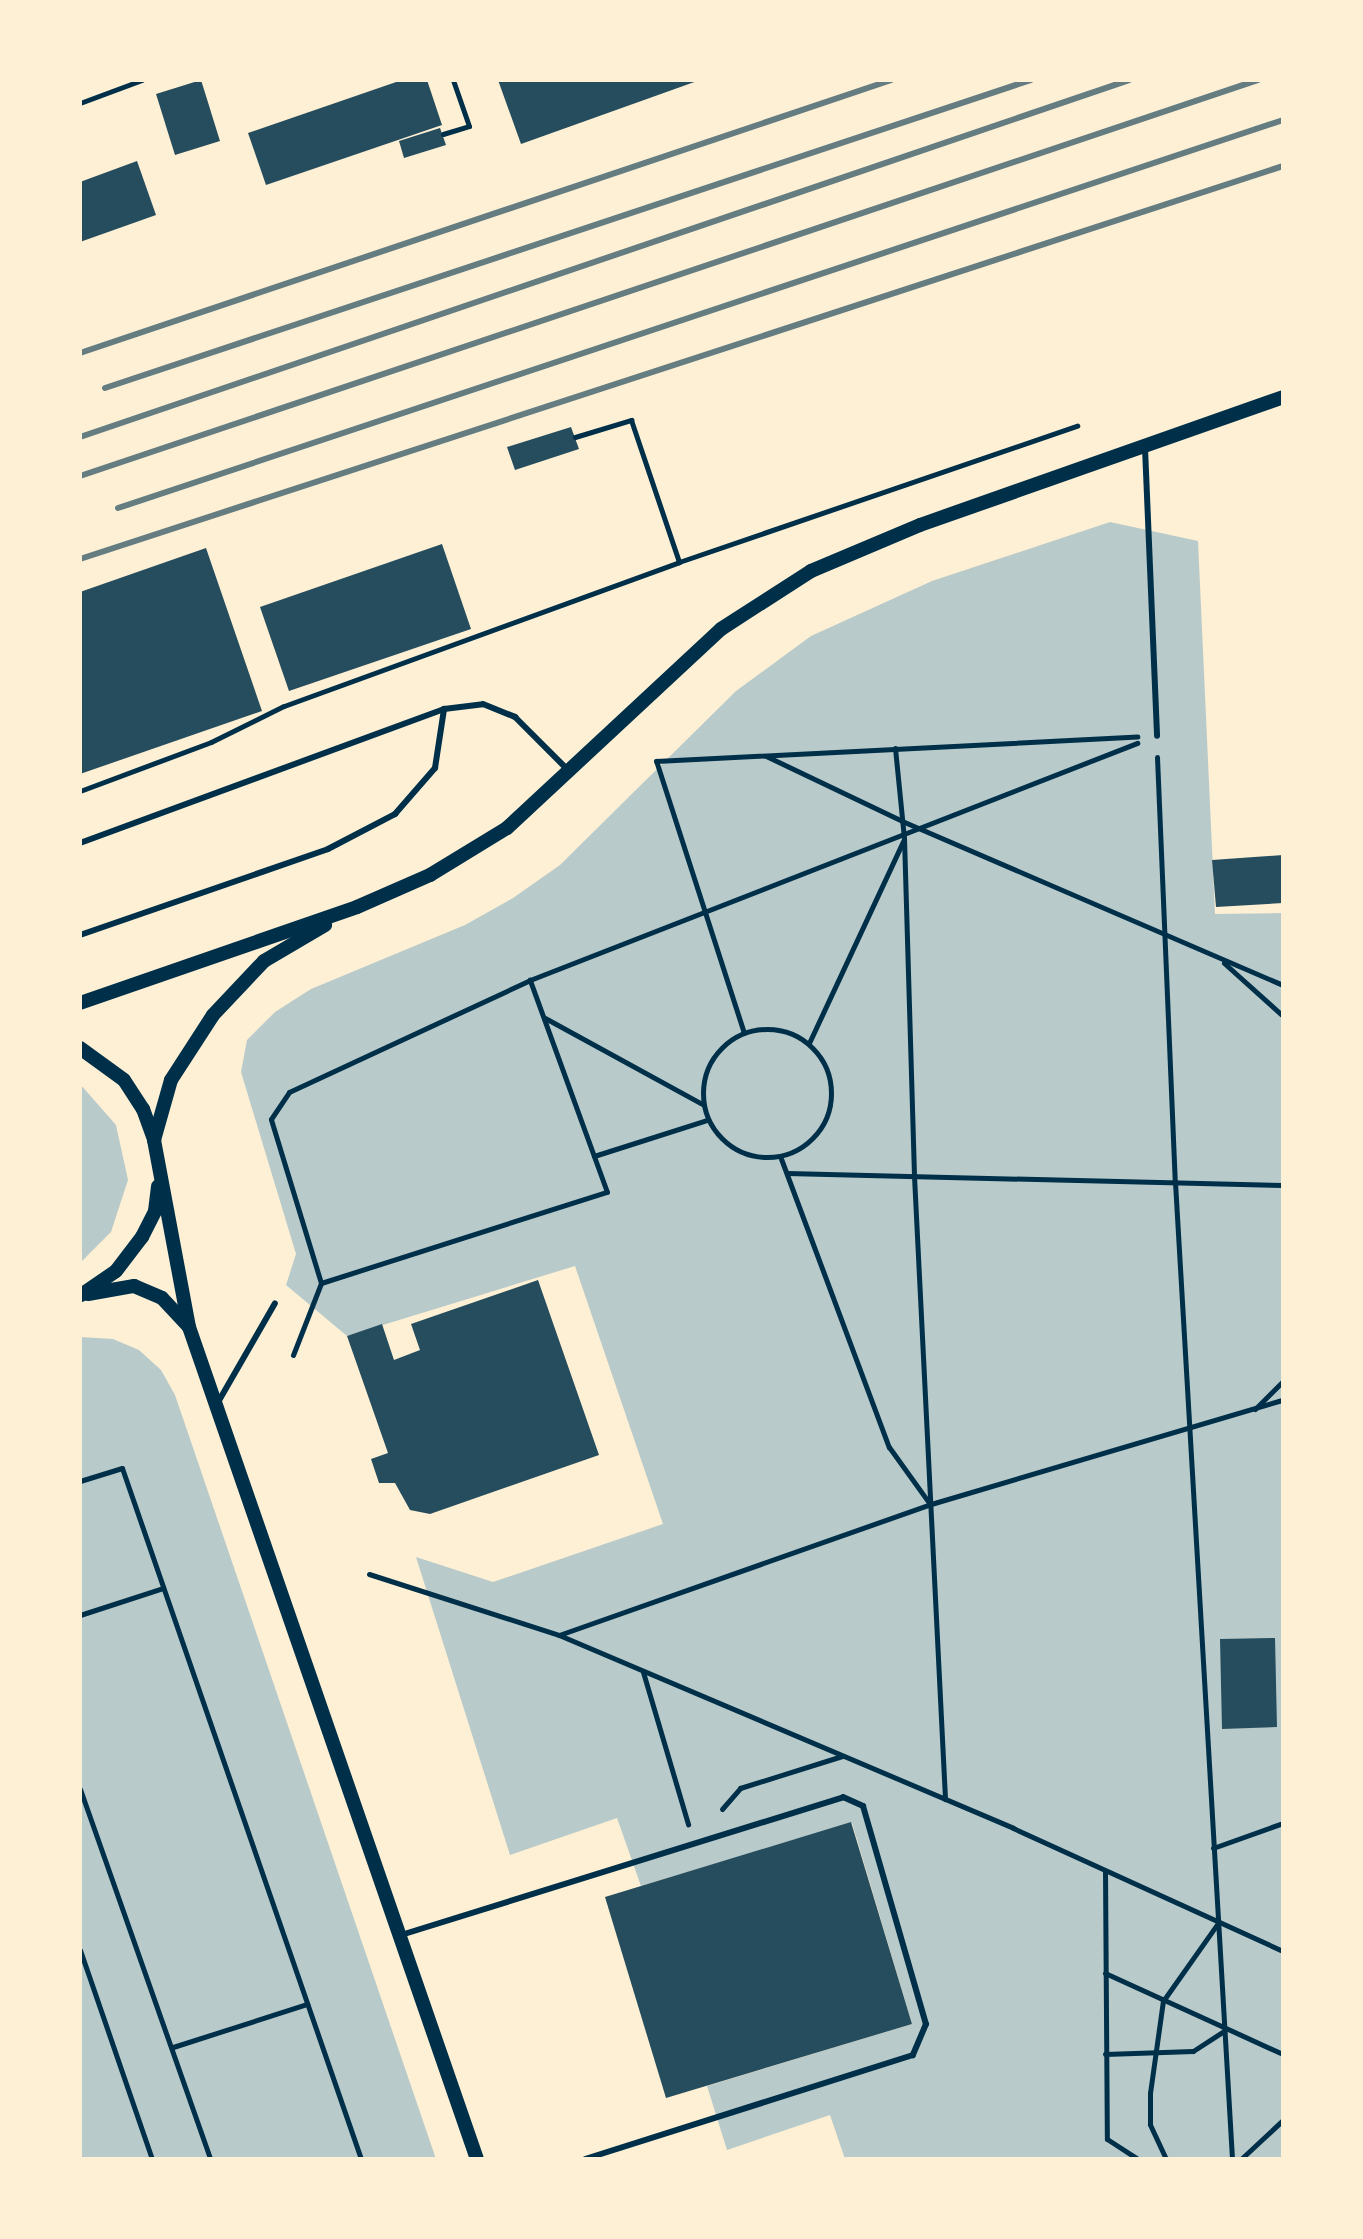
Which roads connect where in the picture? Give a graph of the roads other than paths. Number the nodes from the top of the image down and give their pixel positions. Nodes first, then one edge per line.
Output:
1 (1283, 397) edge
2 (1145, 444) junction
3 (444, 709) junction
4 (1157, 736) road end
5 (572, 773) junction
6 (80, 843) edge
7 (357, 907) junction
8 (80, 935) edge
9 (80, 1003) edge
10 (80, 1048) edge
11 (154, 1140) junction
12 (159, 1173) junction
13 (81, 1296) edge
14 (275, 1303) dead end
15 (189, 1327) junction
16 (216, 1405) junction
17 (401, 1935) junction
18 (477, 2159) edge
19 (585, 2159) edge

1 - 2 street
2 - 4 lane
2 - 5 street
3 - 5 lane
3 - 6 lane
3 - 8 lane
5 - 7 street
7 - 9 street
7 - 11 street
10 - 11 street
11 - 12 street
12 - 13 street
12 - 15 street
13 - 15 street
14 - 16 lane
15 - 16 street
16 - 17 street
17 - 18 street
17 - 19 lane

